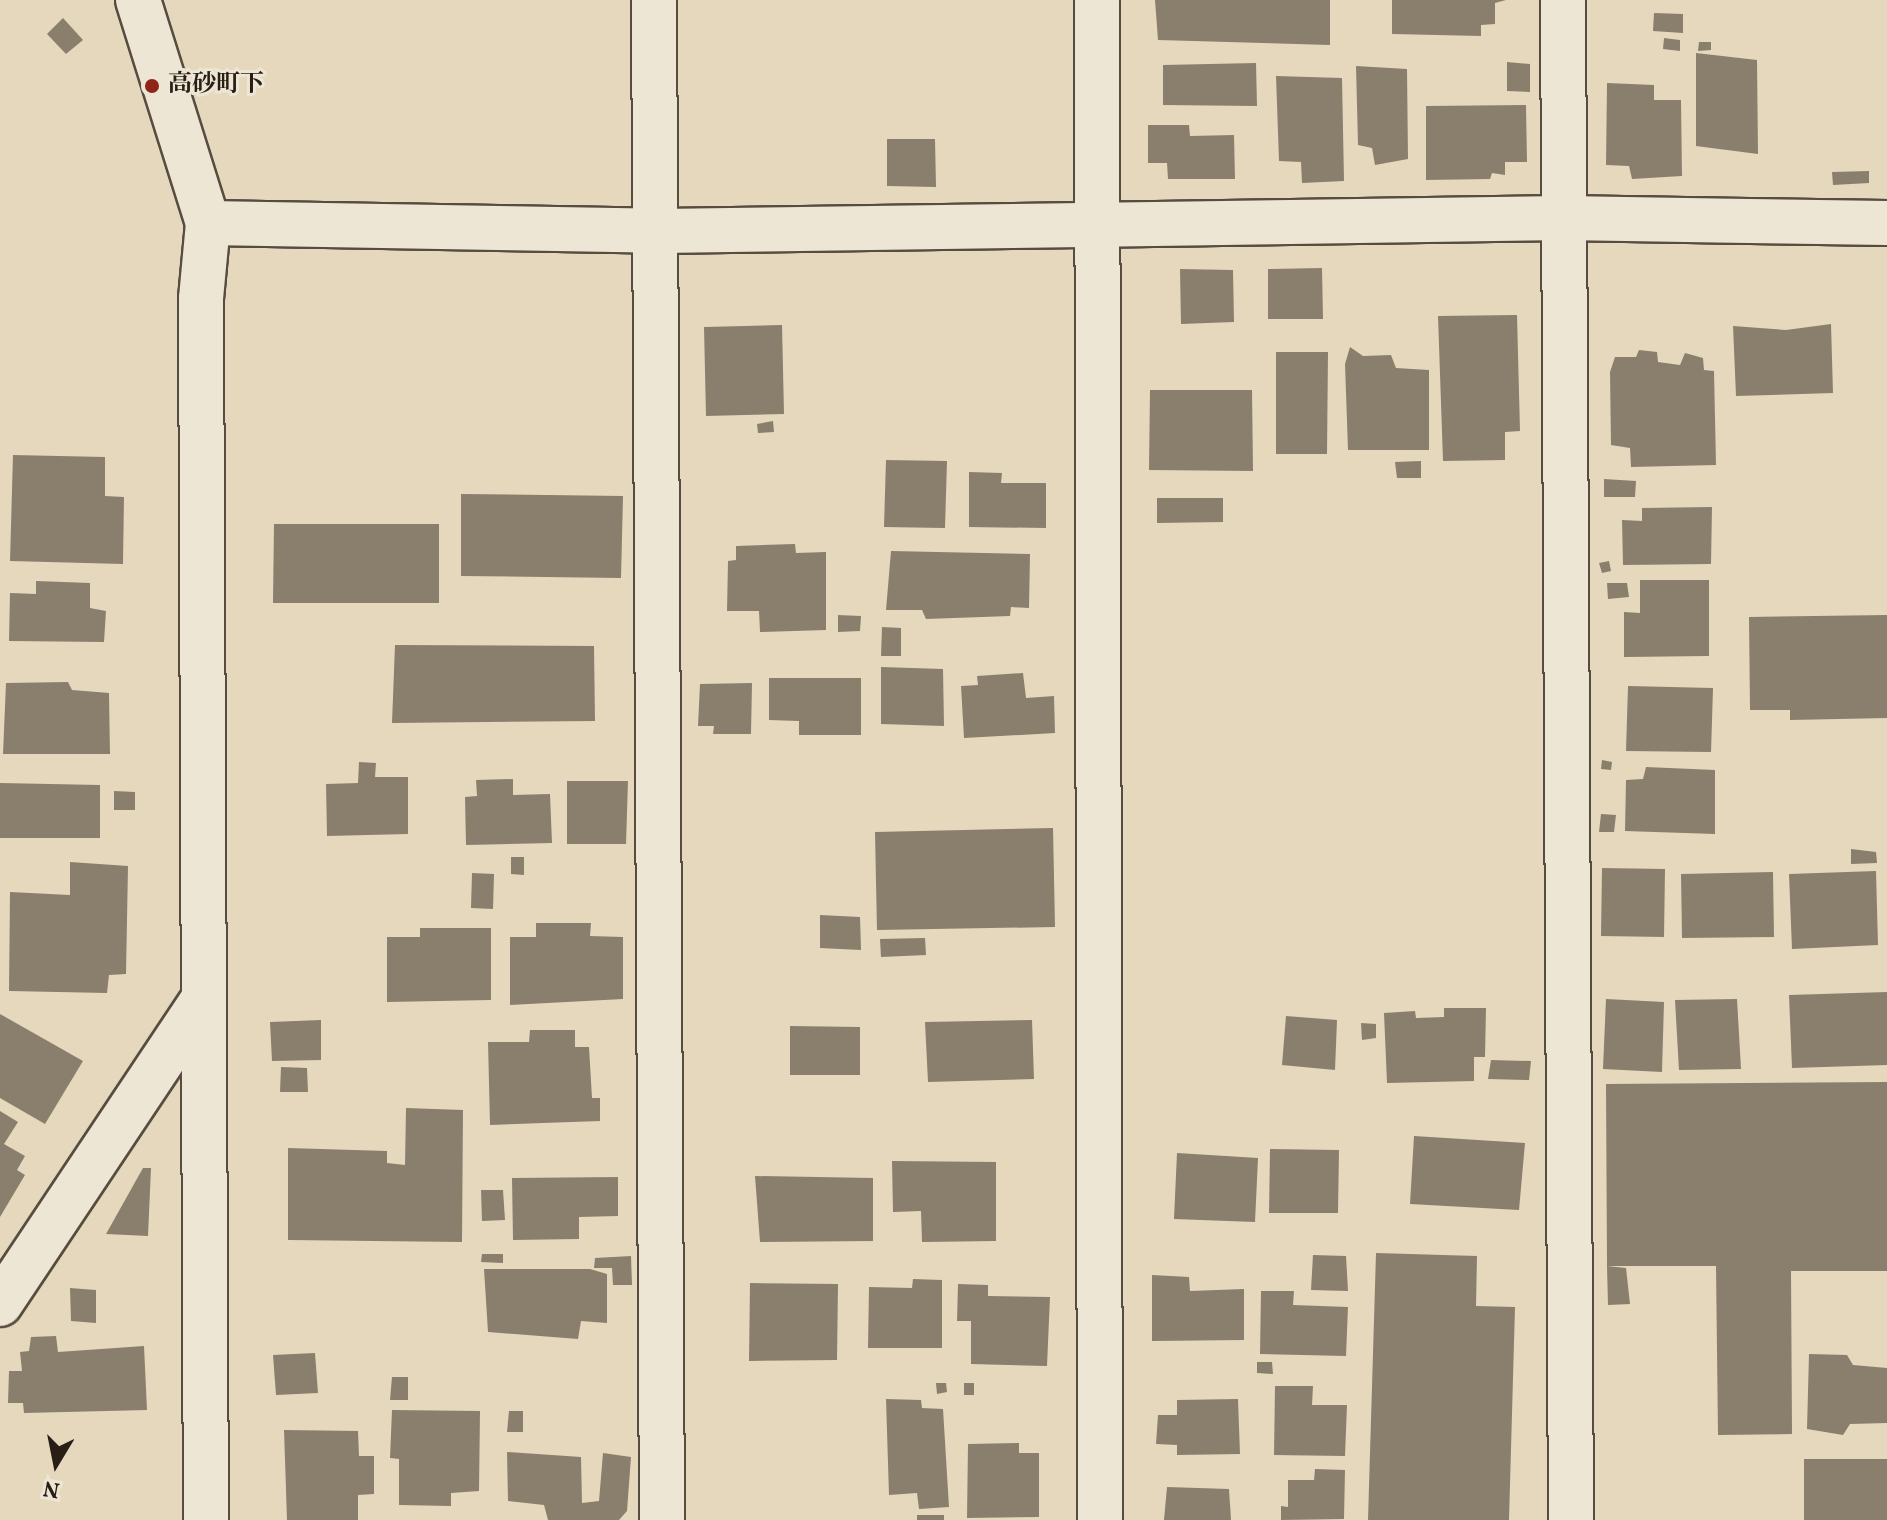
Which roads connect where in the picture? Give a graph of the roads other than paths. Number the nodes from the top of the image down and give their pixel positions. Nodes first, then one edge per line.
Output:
1 (138, 0) edge
2 (654, 0) edge
3 (1097, 0) edge
4 (1563, 0) edge
5 (1563, 218) junction
6 (208, 223) junction
7 (1887, 223) edge
8 (1096, 225) junction
9 (658, 231) junction
10 (201, 1003) junction
11 (0, 1304) edge
12 (206, 1520) edge
13 (662, 1520) edge
14 (1100, 1520) edge
15 (1571, 1520) edge

1 - 6 street
2 - 9 street
3 - 8 street
4 - 5 street
5 - 7 street
5 - 8 street
5 - 15 street
6 - 9 street
6 - 10 street
8 - 9 street
8 - 14 street
9 - 13 street
10 - 11 street
10 - 12 street

